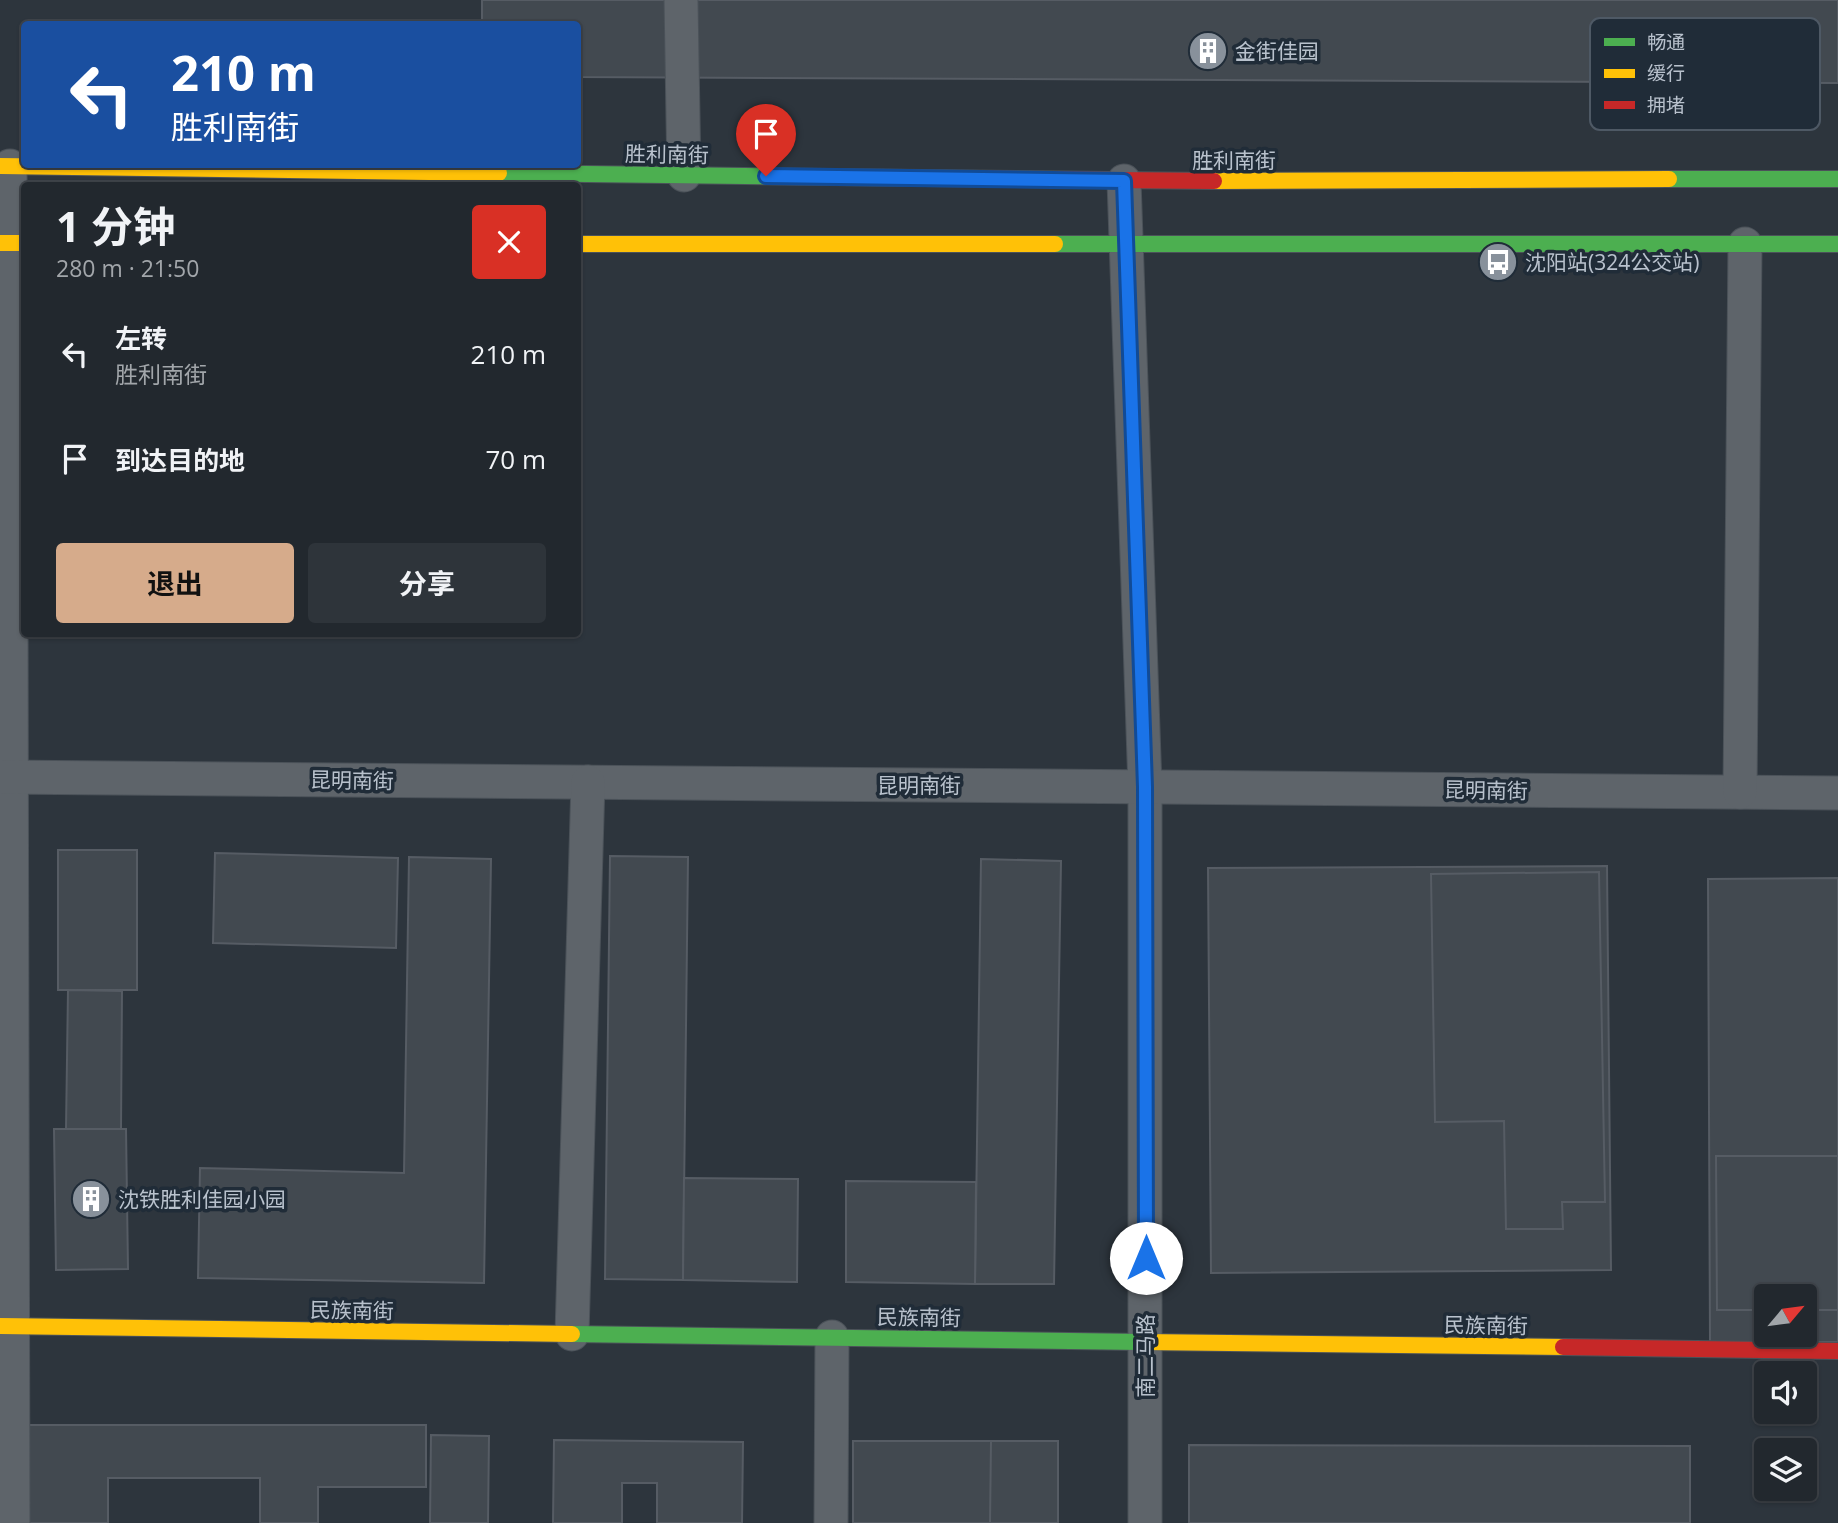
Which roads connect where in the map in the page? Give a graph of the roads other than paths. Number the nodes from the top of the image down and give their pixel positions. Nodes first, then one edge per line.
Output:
1 (681, 0) edge
2 (5, 166) edge
3 (156, 168) edge
4 (684, 175) junction
5 (1838, 179) edge
6 (1124, 181) junction
7 (12, 243) edge
8 (581, 244) edge
9 (1745, 244) junction
10 (1838, 244) edge
11 (1124, 245) junction
12 (6, 777) edge
13 (587, 782) junction
14 (1145, 787) junction
15 (1740, 792) junction
16 (1838, 793) edge
17 (6, 1326) edge
18 (572, 1334) junction
19 (832, 1337) junction
20 (1146, 1342) junction
21 (1838, 1352) edge
22 (13, 1523) edge
23 (831, 1523) edge
24 (1146, 1523) edge

1 - 4 street
2 - 7 street
3 - 4 main road, 胜利南街
4 - 6 main road, 胜利南街
5 - 6 main road, 胜利南街
6 - 11 street, 南二马路
7 - 12 street
8 - 11 main road
9 - 10 main road
9 - 11 main road
9 - 15 street
11 - 14 street, 南二马路
12 - 13 street, 昆明南街
12 - 17 street
13 - 14 street, 昆明南街
13 - 18 street
14 - 15 street, 昆明南街
14 - 20 street, 南二马路
15 - 16 street, 昆明南街
17 - 18 main road, 民族南街
17 - 22 street
18 - 19 main road, 民族南街
19 - 20 main road, 民族南街
19 - 23 street
20 - 21 main road, 民族南街
20 - 24 street, 南二马路

